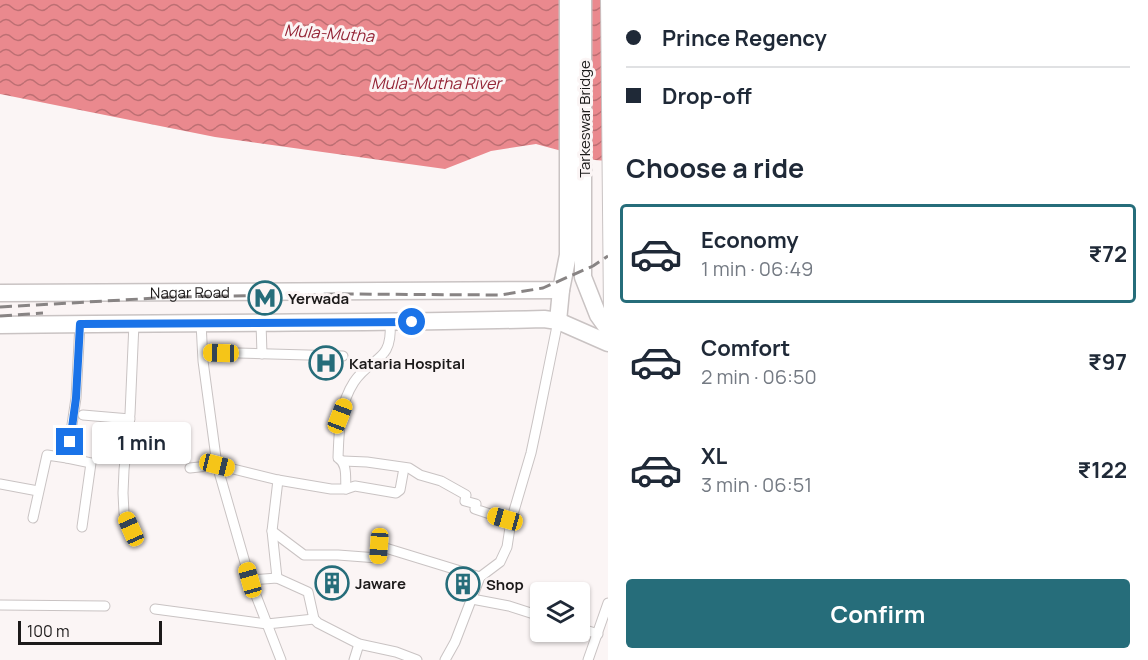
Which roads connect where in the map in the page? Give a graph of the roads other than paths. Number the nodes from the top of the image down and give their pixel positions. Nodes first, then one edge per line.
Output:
1 (568, 0) edge
2 (583, 0) edge
3 (605, 0) edge
4 (576, 237) junction
5 (607, 254) edge
6 (576, 255) junction
7 (561, 290) junction
8 (0, 293) edge
9 (608, 313) edge
10 (558, 321) junction
11 (134, 323) junction
12 (201, 323) junction
13 (261, 323) junction
14 (390, 323) junction
15 (80, 324) junction
16 (0, 325) edge
17 (608, 329) edge
18 (608, 343) edge
19 (203, 352) junction
20 (262, 354) junction
21 (343, 356) dead end
22 (83, 416) dead end
23 (130, 419) junction
24 (67, 459) junction
25 (343, 461) junction
26 (217, 465) junction
27 (190, 468) dead end
28 (404, 468) junction
29 (278, 480) junction
30 (0, 484) edge
31 (346, 489) junction
32 (38, 491) junction
33 (33, 518) dead end
34 (511, 521) junction
35 (82, 526) dead end
36 (131, 529) dead end
37 (272, 531) junction
38 (480, 577) junction
39 (277, 578) junction
40 (250, 580) junction
41 (471, 599) junction
42 (608, 603) edge
43 (0, 604) edge
44 (105, 606) dead end
45 (155, 609) dead end
46 (530, 613) edge
47 (314, 619) junction
48 (267, 624) junction
49 (590, 631) edge
50 (598, 634) junction
51 (359, 644) junction
52 (280, 660) edge
53 (354, 660) edge
54 (417, 660) edge
55 (445, 660) edge
56 (588, 660) edge

1 - 4 highway, Tarkeswar Bridge
2 - 4 highway, Tarkeswar Bridge
3 - 5 street
4 - 6 highway
5 - 9 street
6 - 7 highway
6 - 17 highway
7 - 8 highway, Nagar Road
7 - 10 highway
10 - 14 highway
10 - 18 highway
10 - 34 street
11 - 12 highway
11 - 15 highway
11 - 23 street
12 - 13 highway
12 - 19 street
13 - 14 highway
13 - 20 street
14 - 25 street
15 - 16 highway
15 - 24 street
19 - 20 street
19 - 26 street
20 - 21 street
22 - 23 street
23 - 36 street
24 - 32 street
24 - 35 street
25 - 28 street
25 - 31 street
26 - 27 street
26 - 29 street
26 - 40 street
28 - 31 street
28 - 34 street
29 - 31 street
29 - 37 street
30 - 32 street
32 - 33 street
34 - 38 street
37 - 38 street
37 - 39 street
38 - 41 street
39 - 40 street
39 - 47 street
40 - 48 street
41 - 46 street
41 - 55 street
42 - 50 street
43 - 44 street
45 - 48 street
47 - 48 street
47 - 51 street
48 - 52 street
49 - 50 street
50 - 56 street
51 - 53 street
51 - 54 street

